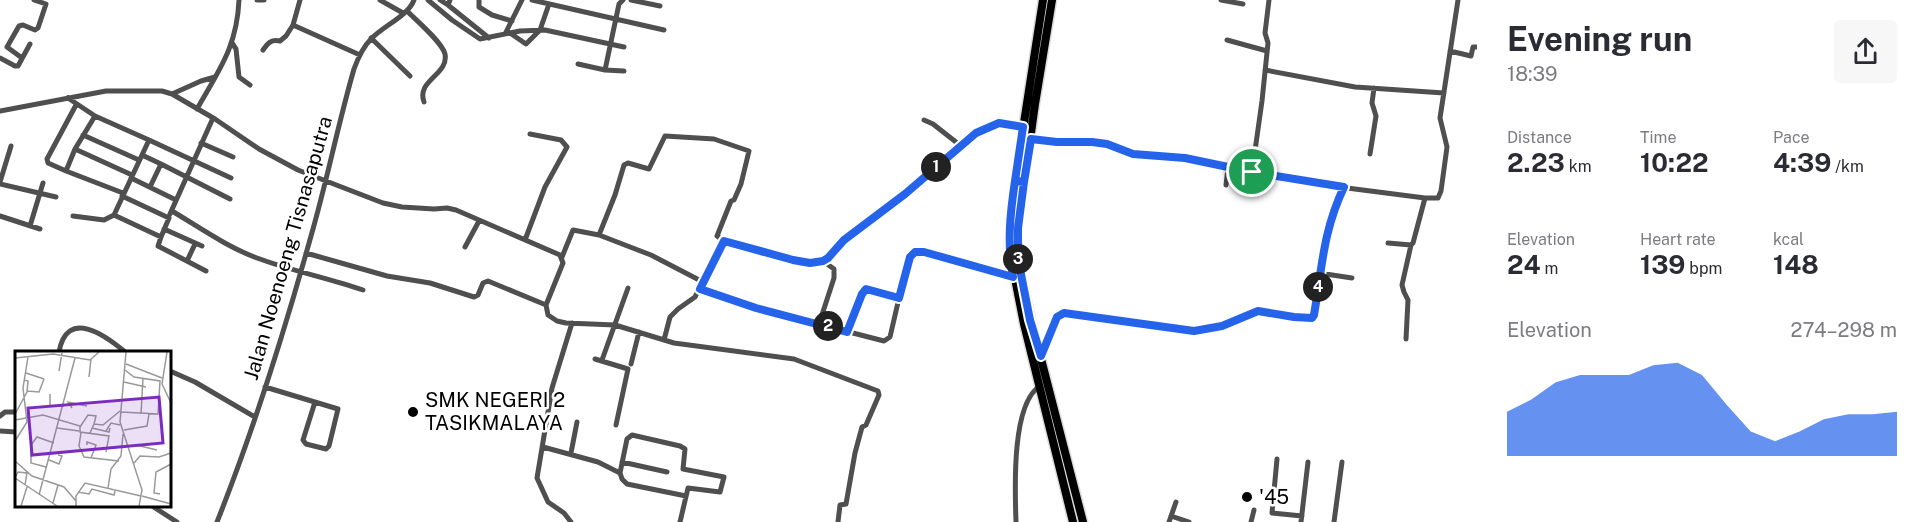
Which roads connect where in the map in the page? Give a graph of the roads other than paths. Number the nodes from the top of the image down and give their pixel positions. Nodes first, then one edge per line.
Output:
1 (34, 0) edge
2 (239, 0) edge
3 (257, 0) edge
4 (264, 0) edge
5 (300, 0) edge
6 (380, 0) edge
7 (414, 0) edge
8 (428, 0) edge
9 (440, 0) edge
10 (478, 0) edge
11 (522, 0) edge
12 (532, 0) edge
13 (623, 0) edge
14 (631, 0) edge
15 (1043, 0) edge
16 (1052, 0) edge
17 (1221, 0) edge
18 (1269, 0) edge
19 (1458, 0) edge
20 (449, 3) edge
21 (549, 4) junction
22 (1243, 4) dead end
23 (660, 6) dead end
24 (405, 12) junction
25 (457, 13) junction
26 (616, 19) junction
27 (452, 20) junction
28 (512, 21) junction
29 (469, 22) junction
30 (293, 25) junction
31 (464, 29) junction
32 (540, 30) junction
33 (664, 30) dead end
34 (508, 34) junction
35 (371, 38) junction
36 (489, 38) junction
37 (1227, 40) dead end
38 (232, 43) junction
39 (30, 44) dead end
40 (611, 44) junction
41 (624, 47) dead end
42 (1477, 47) edge
43 (263, 50) dead end
44 (1267, 51) junction
45 (1450, 51) junction
46 (360, 55) junction
47 (22, 57) junction
48 (0, 58) edge
49 (578, 64) dead end
50 (605, 70) junction
51 (1265, 70) junction
52 (624, 71) dead end
53 (410, 76) dead end
54 (216, 77) junction
55 (250, 85) dead end
56 (1374, 88) junction
57 (1444, 93) junction
58 (172, 94) junction
59 (68, 98) junction
60 (424, 102) dead end
61 (76, 105) junction
62 (197, 109) junction
63 (0, 111) edge
64 (95, 116) junction
65 (213, 118) junction
66 (924, 120) dead end
67 (1023, 127) junction
68 (530, 134) dead end
69 (83, 135) junction
70 (1031, 139) junction
71 (149, 140) junction
72 (201, 143) junction
73 (10, 146) dead end
74 (961, 146) junction
75 (75, 149) junction
76 (1370, 154) dead end
77 (140, 157) junction
78 (233, 158) dead end
79 (193, 160) junction
80 (161, 164) junction
81 (1228, 168) junction
82 (66, 171) junction
83 (1252, 172) junction
84 (131, 177) junction
85 (186, 177) junction
86 (231, 178) dead end
87 (326, 181) junction
88 (1015, 181) junction
89 (1024, 182) junction
90 (0, 183) edge
91 (43, 183) dead end
92 (1226, 185) dead end
93 (150, 187) junction
94 (1344, 187) junction
95 (39, 193) junction
96 (122, 195) junction
97 (56, 197) dead end
98 (1425, 198) junction
99 (176, 200) junction
100 (230, 200) dead end
101 (172, 210) junction
102 (114, 215) junction
103 (0, 216) edge
104 (73, 216) dead end
105 (169, 218) junction
106 (479, 221) junction
107 (30, 226) junction
108 (40, 229) dead end
109 (164, 229) junction
110 (599, 236) junction
111 (161, 237) junction
112 (525, 240) junction
113 (724, 241) junction
114 (1388, 243) dead end
115 (195, 244) junction
116 (1410, 245) junction
117 (202, 246) dead end
118 (465, 247) dead end
119 (306, 253) junction
120 (562, 257) junction
121 (187, 261) junction
122 (823, 261) junction
123 (206, 271) dead end
124 (300, 273) junction
125 (1320, 273) junction
126 (1013, 277) junction
127 (1352, 278) dead end
128 (703, 282) junction
129 (628, 288) dead end
130 (700, 289) junction
131 (363, 290) dead end
132 (899, 298) junction
133 (546, 305) junction
134 (572, 323) junction
135 (819, 324) junction
136 (615, 325) junction
137 (639, 332) junction
138 (847, 332) junction
139 (1406, 339) dead end
140 (664, 340) junction
141 (59, 351) edge
142 (124, 351) edge
143 (1041, 356) junction
144 (595, 359) dead end
145 (602, 360) junction
146 (631, 364) dead end
147 (171, 371) edge
148 (1040, 386) junction
149 (266, 387) junction
150 (315, 402) junction
151 (15, 412) edge
152 (0, 416) edge
153 (255, 417) junction
154 (577, 422) dead end
155 (616, 425) dead end
156 (0, 431) edge
157 (15, 432) edge
158 (543, 447) junction
159 (571, 453) junction
160 (1277, 459) dead end
161 (622, 462) junction
162 (1308, 462) dead end
163 (1342, 462) dead end
164 (667, 472) dead end
165 (620, 473) junction
166 (686, 496) junction
167 (1176, 502) dead end
168 (154, 507) edge
169 (1254, 510) dead end
170 (1170, 519) edge
171 (1301, 519) edge
172 (177, 522) edge
173 (217, 522) edge
174 (571, 522) edge
175 (680, 522) edge
176 (838, 522) edge
177 (1016, 522) edge
178 (1072, 522) edge
179 (1083, 522) edge
180 (1189, 522) edge
181 (1251, 522) edge
182 (1334, 522) edge

1 - 47 street
2 - 38 street
3 - 4 street
5 - 30 street
6 - 24 street
7 - 24 street, Jalan Noenoeng Tisnasaputra
8 - 27 street
9 - 20 street
10 - 28 street
11 - 28 street
12 - 21 street
13 - 26 street
14 - 23 street
15 - 67 main road
16 - 70 main road
17 - 22 street
18 - 44 street
19 - 45 street
20 - 25 street
21 - 26 street
21 - 32 street
24 - 35 street, Jalan Noenoeng Tisnasaputra
24 - 60 street
25 - 27 street
25 - 29 street
26 - 33 street
26 - 40 street
27 - 31 street
28 - 34 street
29 - 31 street
29 - 36 street
30 - 43 street
30 - 46 street
31 - 36 street
32 - 34 street
32 - 34 street
32 - 40 street
34 - 36 street
35 - 46 street, Jalan Noenoeng Tisnasaputra
35 - 53 street
37 - 44 street
38 - 54 street
38 - 55 street
39 - 47 street
40 - 41 street
40 - 50 street
42 - 45 street
44 - 51 street
45 - 57 street
46 - 87 street, Jalan Noenoeng Tisnasaputra
47 - 48 street
49 - 50 street
50 - 52 street
51 - 56 street
51 - 83 street
54 - 58 street
54 - 62 street
56 - 57 street
56 - 76 street
57 - 98 street
58 - 59 street
58 - 62 street
59 - 61 street
59 - 63 street
61 - 64 street
61 - 82 street
62 - 65 street
64 - 69 street
64 - 71 street
65 - 72 street
65 - 87 street
66 - 74 street
67 - 74 street
67 - 88 main road
68 - 112 street
69 - 75 street
69 - 77 street
70 - 81 street
70 - 89 main road
71 - 77 street
71 - 79 street
72 - 78 street
72 - 79 street
73 - 90 street
74 - 122 street
75 - 82 street
75 - 84 street
77 - 80 street
77 - 84 street
79 - 85 street
79 - 86 street
80 - 85 street
80 - 93 street
81 - 83 street
81 - 92 street
82 - 96 street
83 - 94 street
84 - 93 street
84 - 96 street
85 - 99 street
85 - 100 street
87 - 106 street
87 - 119 street, Jalan Noenoeng Tisnasaputra
88 - 89 main road
88 - 126 main road
89 - 143 main road
90 - 95 street
91 - 95 street
93 - 99 street
94 - 98 street
94 - 125 street
95 - 97 street
95 - 107 street
96 - 102 street
96 - 105 street
98 - 116 street
99 - 101 street
101 - 105 street
101 - 124 street
102 - 104 street
102 - 111 street
103 - 107 street
105 - 109 street
106 - 112 street
106 - 118 street
107 - 108 street
109 - 111 street
109 - 115 street
110 - 113 street
110 - 120 street
110 - 128 street
111 - 121 street
112 - 120 street
113 - 122 street
113 - 128 street
114 - 116 street
115 - 117 street
115 - 121 street
116 - 139 street
119 - 124 street, Jalan Noenoeng Tisnasaputra
119 - 133 street
120 - 133 street
121 - 123 street
122 - 135 street
124 - 131 street
124 - 149 street, Jalan Noenoeng Tisnasaputra
125 - 127 street
125 - 143 street
126 - 132 street
126 - 148 main road
128 - 130 street
129 - 136 street
130 - 135 street
130 - 140 street
132 - 138 street
132 - 138 street
133 - 134 street
134 - 136 street
134 - 158 street
135 - 138 street
136 - 137 street
136 - 145 street
137 - 140 street
137 - 146 street
140 - 176 street
141 - 142 street
143 - 179 main road
144 - 145 street
145 - 155 street
147 - 153 street
148 - 177 street
148 - 178 main road
149 - 150 street
149 - 153 street, Jalan Noenoeng Tisnasaputra
150 - 150 street
151 - 152 street
153 - 173 street, Jalan Noenoeng Tisnasaputra
154 - 159 street
156 - 157 street
158 - 159 street
158 - 174 street
159 - 165 street
160 - 171 street
161 - 164 street
161 - 165 street
161 - 166 street
162 - 171 street
163 - 182 street
165 - 166 street
166 - 175 street
167 - 170 street
168 - 172 street
169 - 181 street
170 - 180 street

